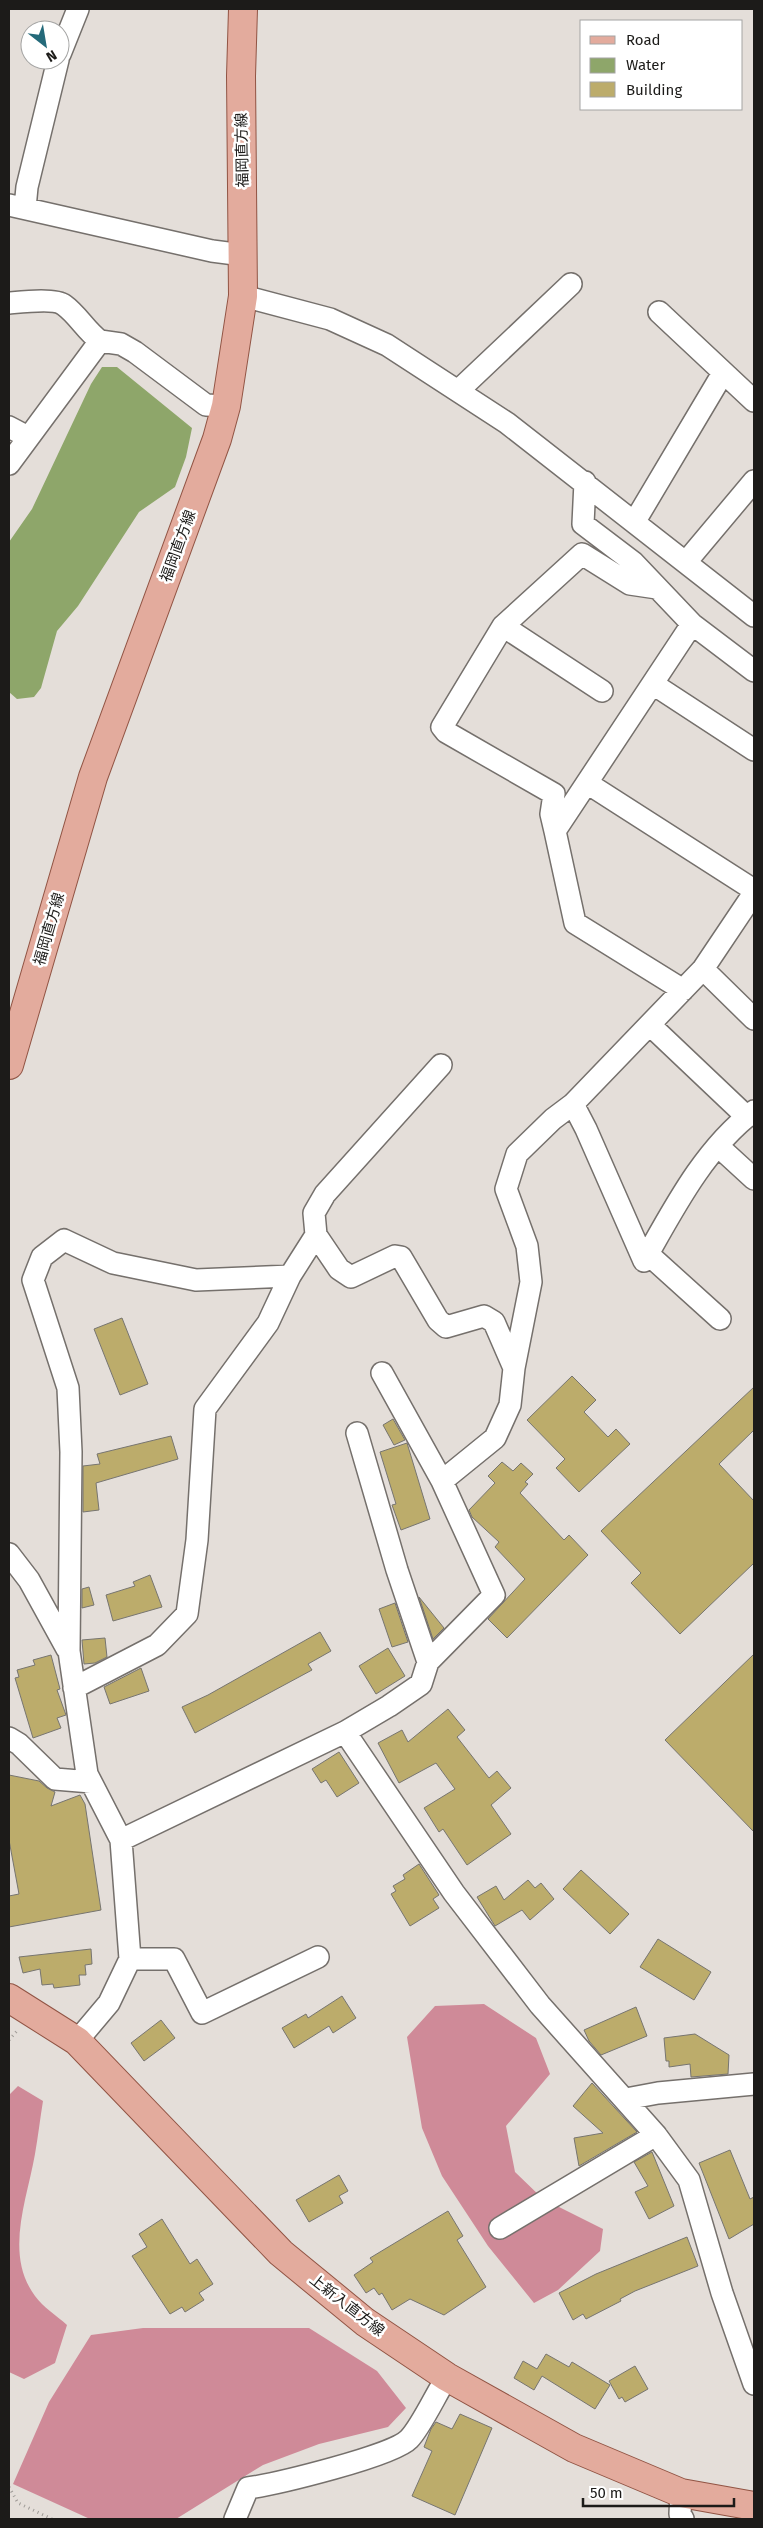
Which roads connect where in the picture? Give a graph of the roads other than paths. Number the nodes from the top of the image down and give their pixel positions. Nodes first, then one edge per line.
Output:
1 (78, 9) edge
2 (243, 9) edge
3 (70, 29) edge
4 (56, 70) edge
5 (17, 207) edge
6 (243, 255) junction
7 (571, 284) dead end
8 (243, 296) junction
9 (9, 303) edge
10 (659, 312) dead end
11 (100, 342) junction
12 (723, 372) junction
13 (459, 390) junction
14 (754, 402) edge
15 (226, 406) junction
16 (9, 427) edge
17 (28, 437) junction
18 (9, 464) edge
19 (754, 481) edge
20 (585, 482) junction
21 (635, 521) junction
22 (686, 562) junction
23 (657, 588) junction
24 (754, 616) edge
25 (692, 624) junction
26 (503, 626) junction
27 (754, 671) edge
28 (653, 684) junction
29 (602, 691) dead end
30 (754, 750) edge
31 (587, 783) junction
32 (555, 831) junction
33 (754, 891) edge
34 (703, 969) junction
35 (683, 990) junction
36 (754, 1019) edge
37 (650, 1025) junction
38 (9, 1065) edge
39 (441, 1066) dead end
40 (573, 1104) junction
41 (750, 1114) edge
42 (718, 1146) junction
43 (754, 1180) edge
44 (316, 1235) junction
45 (648, 1254) junction
46 (290, 1276) junction
47 (720, 1319) dead end
48 (514, 1368) junction
49 (382, 1373) dead end
50 (357, 1433) dead end
51 (442, 1481) junction
52 (9, 1554) edge
53 (69, 1651) junction
54 (428, 1662) junction
55 (74, 1688) junction
56 (345, 1732) junction
57 (9, 1738) edge
58 (91, 1782) junction
59 (121, 1840) junction
60 (318, 1957) dead end
61 (130, 1959) junction
62 (9, 1998) edge
63 (77, 2041) junction
64 (754, 2084) edge
65 (626, 2099) junction
66 (656, 2135) junction
67 (500, 2228) dead end
68 (447, 2376) junction
69 (754, 2384) edge
70 (682, 2506) edge
71 (754, 2506) edge
72 (235, 2519) edge

1 - 3 street
2 - 6 main road, 福岡直方線
4 - 5 street
5 - 6 street
6 - 8 main road, 福岡直方線
7 - 13 street
8 - 13 street
8 - 15 main road, 福岡直方線
9 - 11 street
10 - 12 street
11 - 15 street
11 - 17 street
12 - 14 street
12 - 21 street
13 - 20 street
15 - 38 main road, 福岡直方線
16 - 17 street
17 - 18 street
19 - 22 street
20 - 21 street
20 - 23 street
21 - 22 street
22 - 24 street
23 - 25 street
23 - 26 street
25 - 27 street
25 - 28 street
26 - 29 street
26 - 32 street
28 - 30 street
28 - 31 street
31 - 32 street
31 - 33 street
32 - 35 street
33 - 34 street
34 - 35 street
34 - 36 street
35 - 37 street
37 - 40 street
37 - 41 street
39 - 44 street
40 - 45 street
40 - 48 street
41 - 42 street
42 - 43 street
42 - 45 street
44 - 46 street
44 - 48 street
45 - 47 street
46 - 53 street
46 - 55 street
48 - 51 street
49 - 51 street
50 - 54 street
51 - 54 street
52 - 53 street
53 - 55 street
54 - 56 street
55 - 58 street
56 - 59 street
56 - 65 street
57 - 58 street
58 - 59 street
59 - 61 street
60 - 61 street
61 - 63 street
62 - 63 main road, 上新入直方線
63 - 68 main road, 上新入直方線
64 - 65 street
65 - 66 street
66 - 67 street
66 - 69 street
68 - 70 main road, 上新入直方線
68 - 72 street
70 - 71 main road, 上新入直方線

